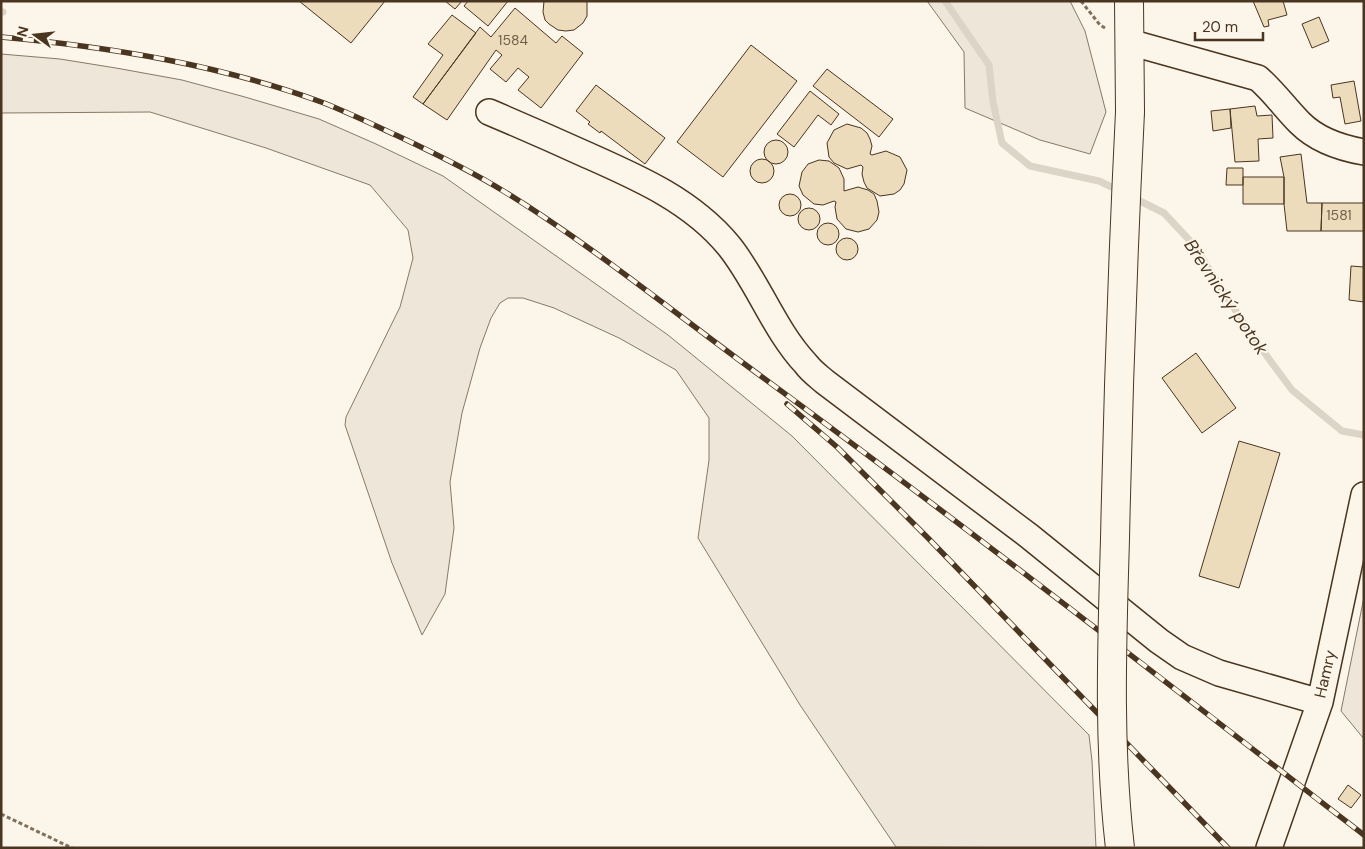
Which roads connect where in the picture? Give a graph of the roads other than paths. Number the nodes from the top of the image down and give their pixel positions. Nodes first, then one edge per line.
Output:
1 (1129, 1) edge
2 (1129, 42) junction
3 (489, 112) dead end
4 (1364, 152) edge
5 (1364, 496) edge
6 (1320, 702) junction
7 (1120, 848) edge
8 (1269, 848) edge

1 - 2 main road
2 - 4 street
2 - 7 main road, bridge
3 - 6 street
5 - 6 street, Hamry
6 - 8 street, Hamry

